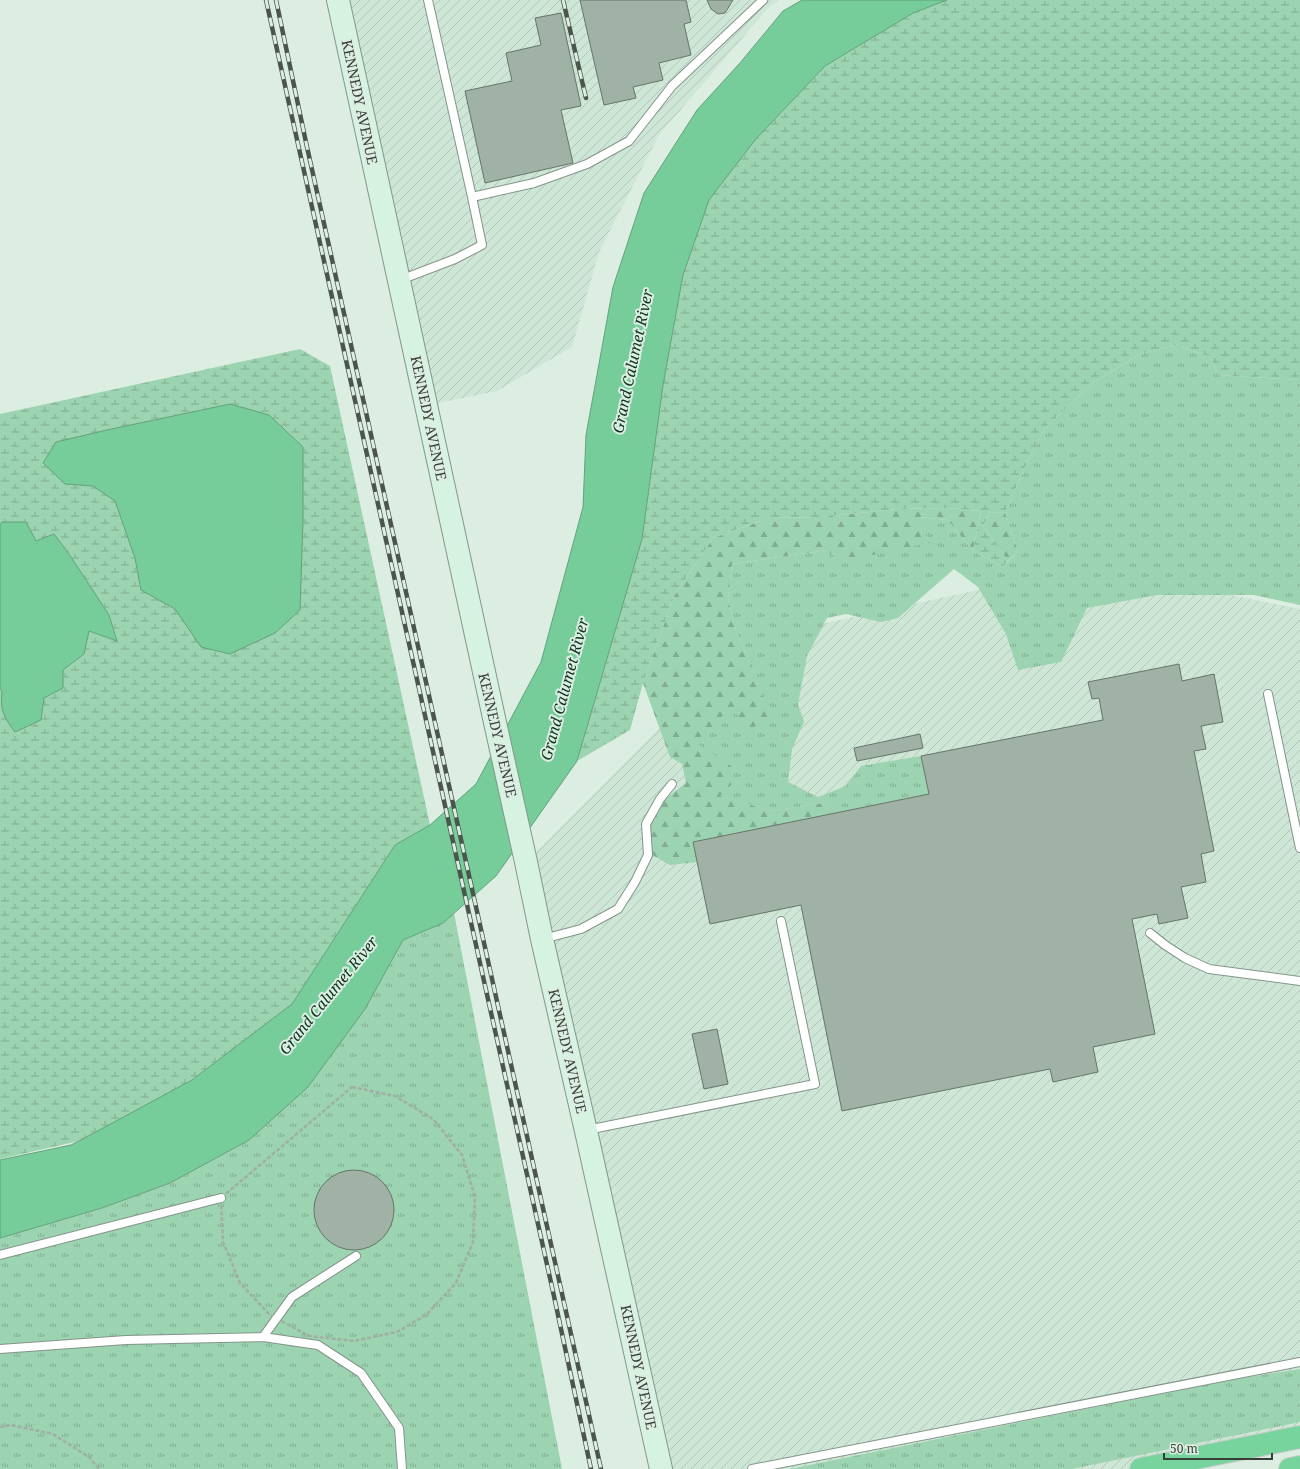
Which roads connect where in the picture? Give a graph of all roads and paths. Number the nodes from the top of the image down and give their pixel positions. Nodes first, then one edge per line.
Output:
1 (338, 0) edge
2 (428, 0) edge
3 (763, 0) edge
4 (472, 197) junction
5 (399, 280) junction
6 (1268, 694) dead end
7 (672, 784) dead end
8 (1300, 848) edge
9 (781, 921) dead end
10 (1150, 933) dead end
11 (542, 939) junction
12 (1300, 981) edge
13 (586, 1130) junction
14 (221, 1198) junction
15 (0, 1255) edge
16 (356, 1256) dead end
17 (276, 1318) junction
18 (263, 1337) junction
19 (0, 1349) edge
20 (1300, 1362) edge
21 (0, 1427) edge
22 (1300, 1437) edge
23 (1300, 1467) edge
24 (98, 1469) edge
25 (402, 1469) edge
26 (661, 1469) edge
27 (752, 1469) edge
28 (1141, 1469) edge
29 (1290, 1469) edge

1 - 5 main road, KENNEDY AVENUE
2 - 4 lane
3 - 4 lane
4 - 5 lane
5 - 11 main road, KENNEDY AVENUE
6 - 8 lane
7 - 11 lane
9 - 13 lane
10 - 12 lane
11 - 13 main road, KENNEDY AVENUE
13 - 26 main road, KENNEDY AVENUE
14 - 15 lane
14 - 17 path
14 - 17 path
16 - 17 lane
17 - 18 lane
18 - 19 lane
18 - 25 lane
20 - 27 lane
21 - 24 path
22 - 28 highway
23 - 29 highway

